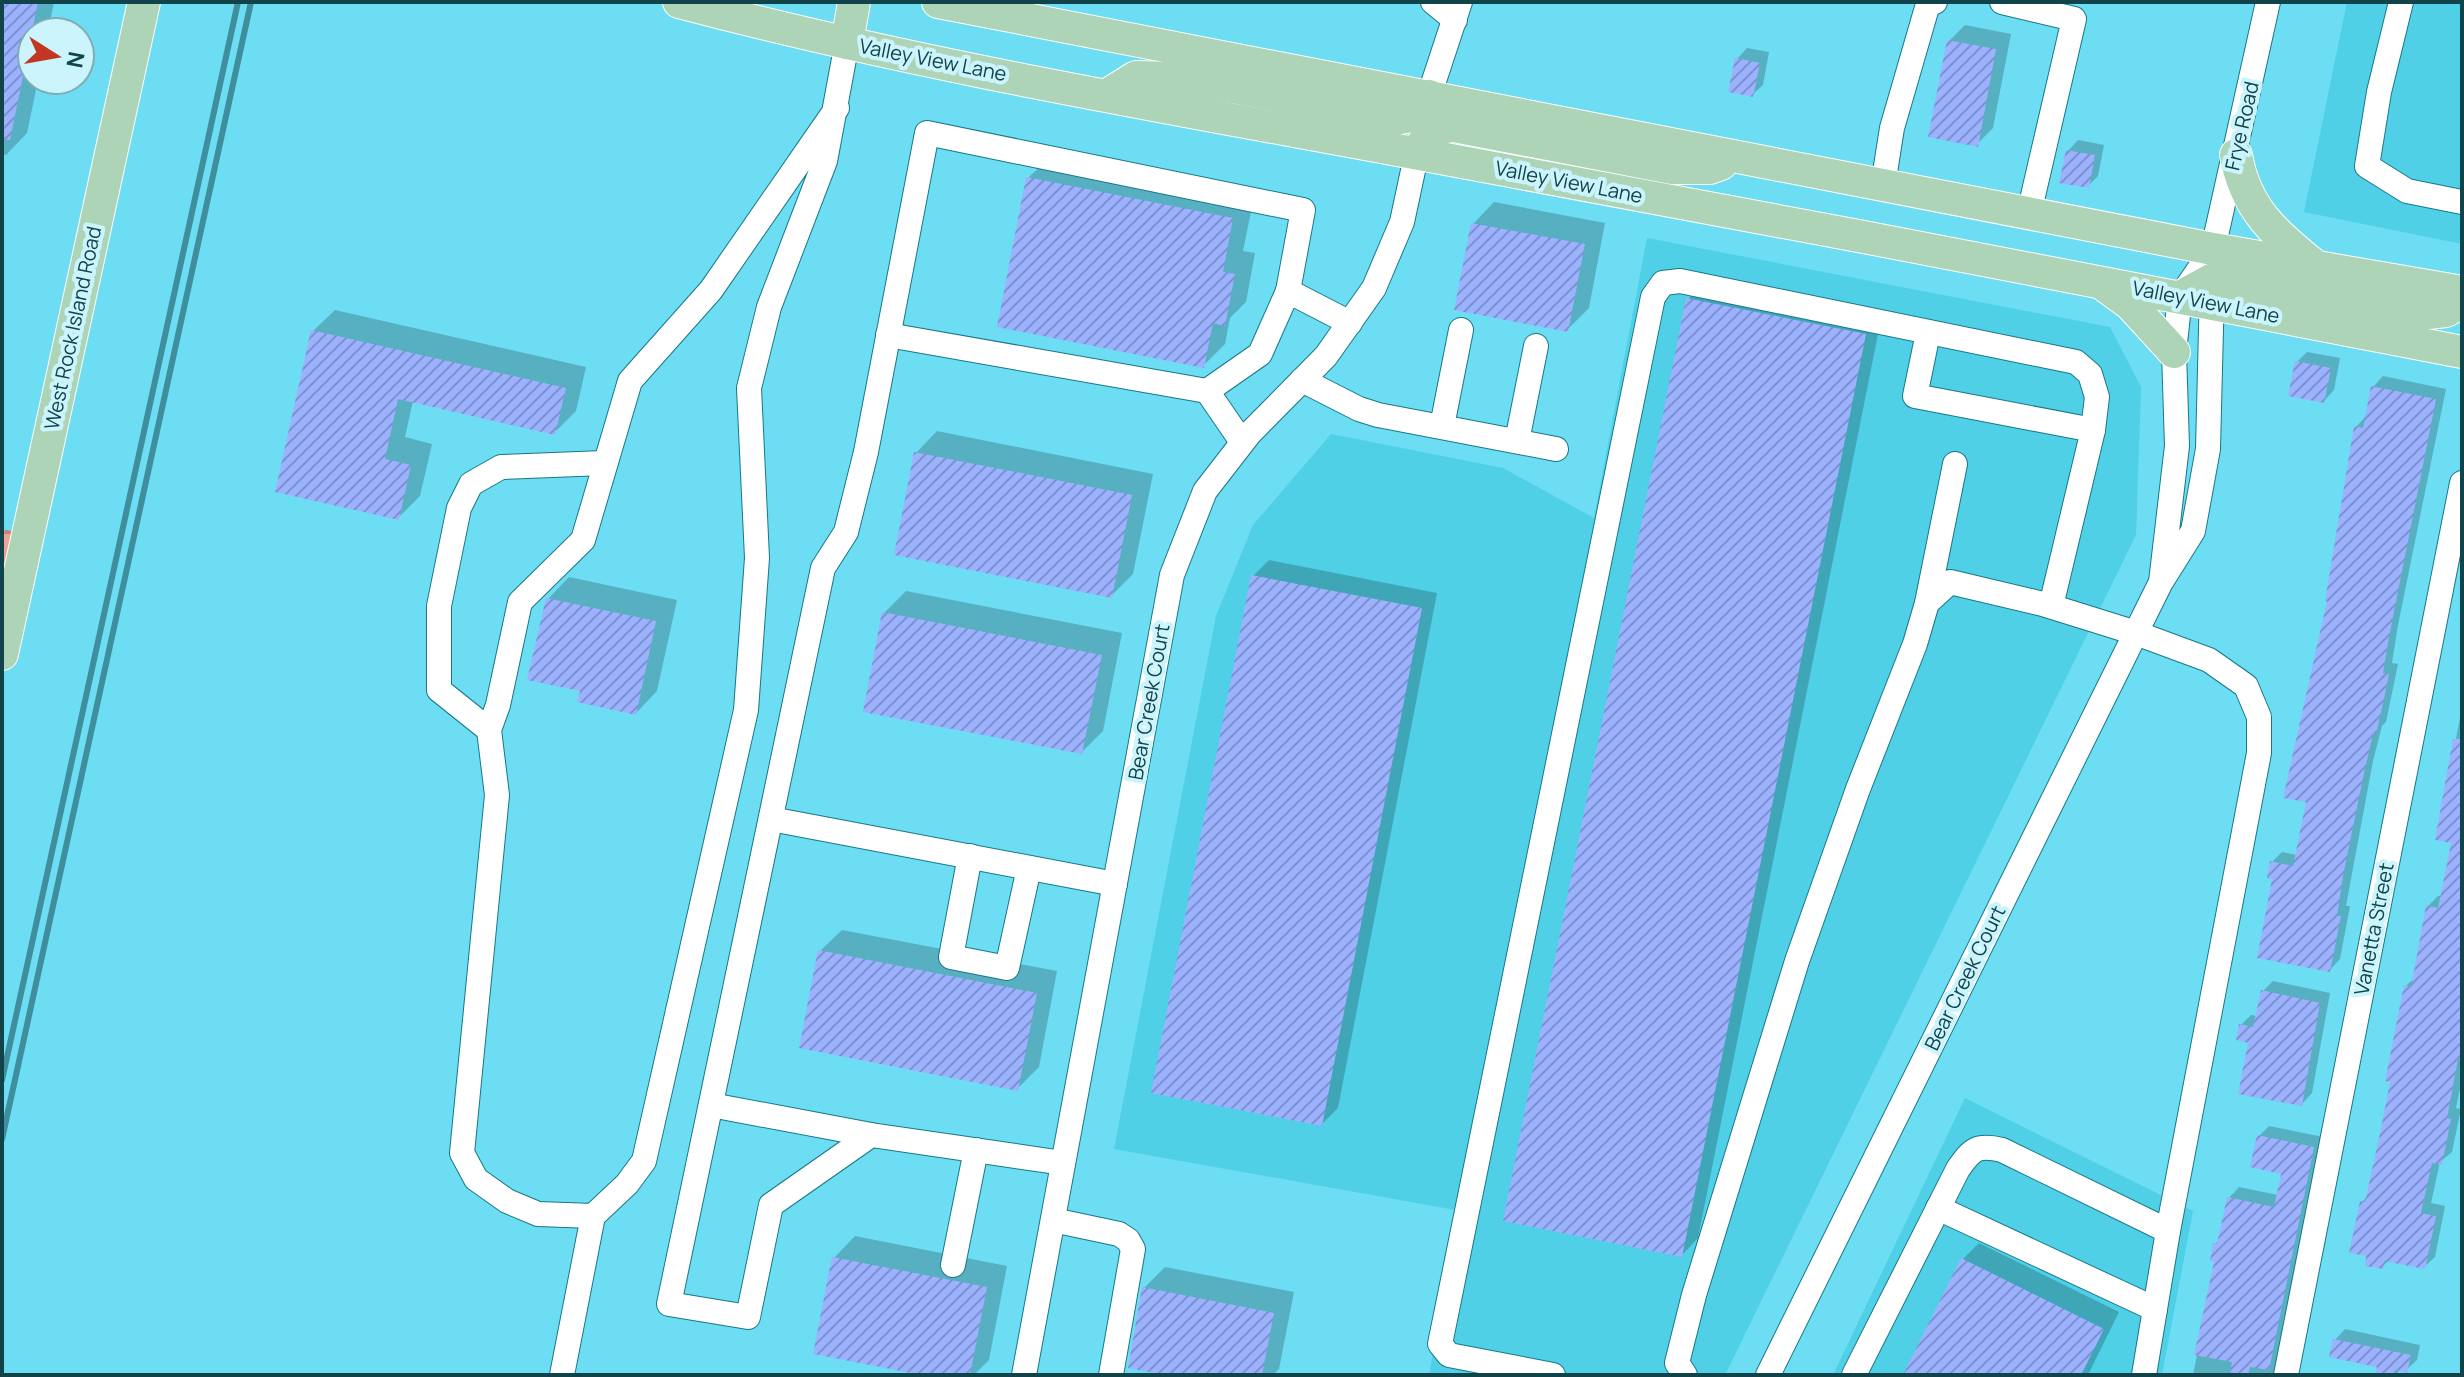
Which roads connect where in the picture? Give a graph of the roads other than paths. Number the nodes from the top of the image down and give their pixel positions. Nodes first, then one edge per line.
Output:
1 (144, 2) edge
2 (679, 2) edge
3 (854, 2) edge
4 (938, 2) edge
5 (1433, 2) edge
6 (1935, 2) edge
7 (2002, 2) edge
8 (2268, 2) edge
9 (2401, 2) edge
10 (1458, 11) edge
11 (847, 43) junction
12 (1107, 95) junction
13 (1429, 96) junction
14 (837, 108) junction
15 (1417, 153) junction
16 (2236, 155) junction
17 (1743, 157) junction
18 (1883, 185) junction
19 (2462, 202) edge
20 (2029, 213) junction
21 (2317, 267) junction
22 (2213, 277) junction
23 (2098, 281) junction
24 (1288, 291) junction
25 (2462, 292) edge
26 (2180, 297) junction
27 (2462, 302) edge
28 (1350, 323) junction
29 (1461, 330) dead end
30 (1928, 333) junction
31 (888, 335) junction
32 (1536, 346) dead end
33 (2174, 352) junction
34 (2462, 352) edge
35 (1302, 380) junction
36 (1207, 391) junction
37 (1442, 426) junction
38 (2093, 430) junction
39 (1517, 441) junction
40 (1242, 442) junction
41 (1556, 449) dead end
42 (604, 463) junction
43 (1955, 464) dead end
44 (2462, 483) edge
45 (2161, 582) junction
46 (1927, 603) junction
47 (2051, 606) junction
48 (2136, 633) junction
49 (2, 654) edge
50 (489, 730) junction
51 (771, 819) junction
52 (970, 856) junction
53 (1029, 868) junction
54 (1115, 884) junction
55 (711, 1105) junction
56 (871, 1135) junction
57 (976, 1150) junction
58 (1063, 1163) junction
59 (1938, 1208) junction
60 (593, 1216) junction
61 (1053, 1220) junction
62 (2168, 1231) junction
63 (953, 1265) dead end
64 (2155, 1309) junction
65 (562, 1375) edge
66 (1024, 1375) edge
67 (1111, 1375) edge
68 (1553, 1375) edge
69 (1685, 1375) edge
70 (1768, 1375) edge
71 (1854, 1375) edge
72 (2144, 1375) edge
73 (2286, 1375) edge

1 - 49 main road, West Rock Island Road
2 - 11 main road, Valley View Lane
3 - 11 main road
4 - 13 main road, Valley View Lane
5 - 10 street
6 - 18 street
7 - 20 street
8 - 16 street, Frye Road
9 - 19 street
10 - 13 street, Bear Creek Court
11 - 12 main road, Valley View Lane
11 - 14 street
12 - 13 main road
12 - 15 main road, Valley View Lane
13 - 15 street, Bear Creek Court
13 - 17 main road, Valley View Lane
14 - 42 street
14 - 60 street
15 - 17 main road
15 - 23 main road, Valley View Lane
15 - 28 street, Bear Creek Court
16 - 21 main road
16 - 22 street, Frye Road
17 - 18 main road, Valley View Lane
18 - 20 main road, Valley View Lane
20 - 22 main road, Valley View Lane
21 - 22 main road, Valley View Lane
21 - 25 main road, Valley View Lane
22 - 26 main road, Valley View Lane
22 - 26 street, Bear Creek Court
22 - 27 main road
22 - 34 main road, Valley View Lane
22 - 45 street, Bear Creek Court
23 - 26 main road, Valley View Lane
23 - 33 main road
24 - 28 street
24 - 31 street
24 - 36 street
26 - 33 street, Bear Creek Court
28 - 35 street, Bear Creek Court
29 - 37 street
30 - 38 street
30 - 38 street
30 - 68 street
31 - 36 street
31 - 51 street
32 - 39 street
33 - 45 street, Bear Creek Court
35 - 37 street
35 - 40 street, Bear Creek Court
36 - 40 street
37 - 39 street
38 - 47 street
39 - 41 street
40 - 54 street, Bear Creek Court
42 - 50 street
42 - 50 street
43 - 46 street
44 - 73 street, Vanetta Street
45 - 48 street, Bear Creek Court
46 - 47 street
46 - 69 street
47 - 48 street
48 - 62 street
48 - 70 street, Bear Creek Court
50 - 60 street
51 - 52 street
51 - 55 street
52 - 53 street
52 - 53 street
53 - 54 street
54 - 58 street, Bear Creek Court
55 - 56 street
55 - 56 street
56 - 57 street
57 - 58 street
57 - 63 street
58 - 61 street, Bear Creek Court
59 - 62 street
59 - 64 street
59 - 71 street
60 - 65 street
61 - 66 street, Bear Creek Court
61 - 67 street
62 - 64 street
64 - 72 street

